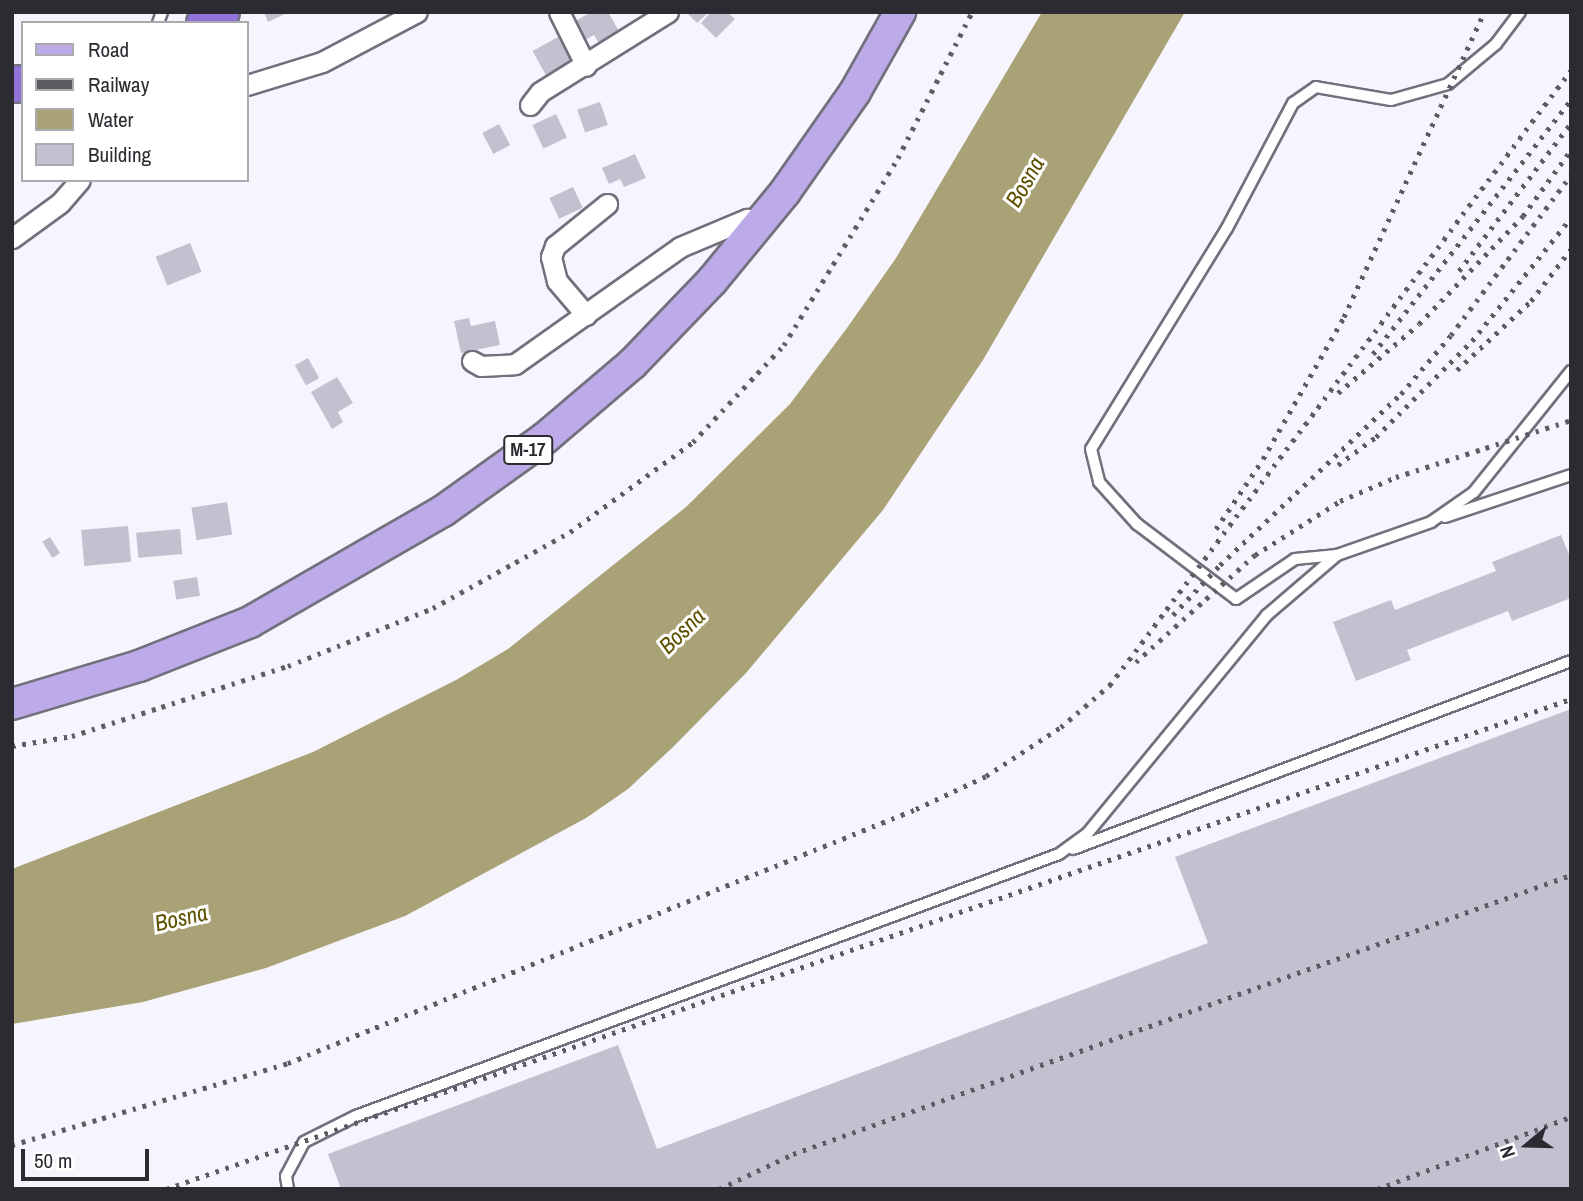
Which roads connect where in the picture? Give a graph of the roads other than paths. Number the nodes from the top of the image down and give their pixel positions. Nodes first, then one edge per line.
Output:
1 (417, 12) edge
2 (559, 12) edge
3 (668, 12) edge
4 (900, 12) edge
5 (1520, 12) edge
6 (586, 66) junction
7 (248, 85) edge
8 (530, 105) dead end
9 (78, 182) edge
10 (607, 204) dead end
11 (756, 227) junction
12 (12, 238) edge
13 (586, 315) junction
14 (472, 361) dead end
15 (1571, 371) edge
16 (1571, 475) edge
17 (1431, 522) junction
18 (1337, 555) junction
19 (1571, 661) edge
20 (12, 704) edge
21 (1059, 854) junction
22 (288, 1189) edge

1 - 7 street
2 - 6 street
3 - 6 street
4 - 11 main road, M-17
5 - 18 lane
6 - 8 street
9 - 12 street
10 - 13 street
11 - 13 street
11 - 20 main road, M-17
13 - 14 street
15 - 17 lane
16 - 17 lane
17 - 18 lane
18 - 21 lane
19 - 21 lane
21 - 22 lane

